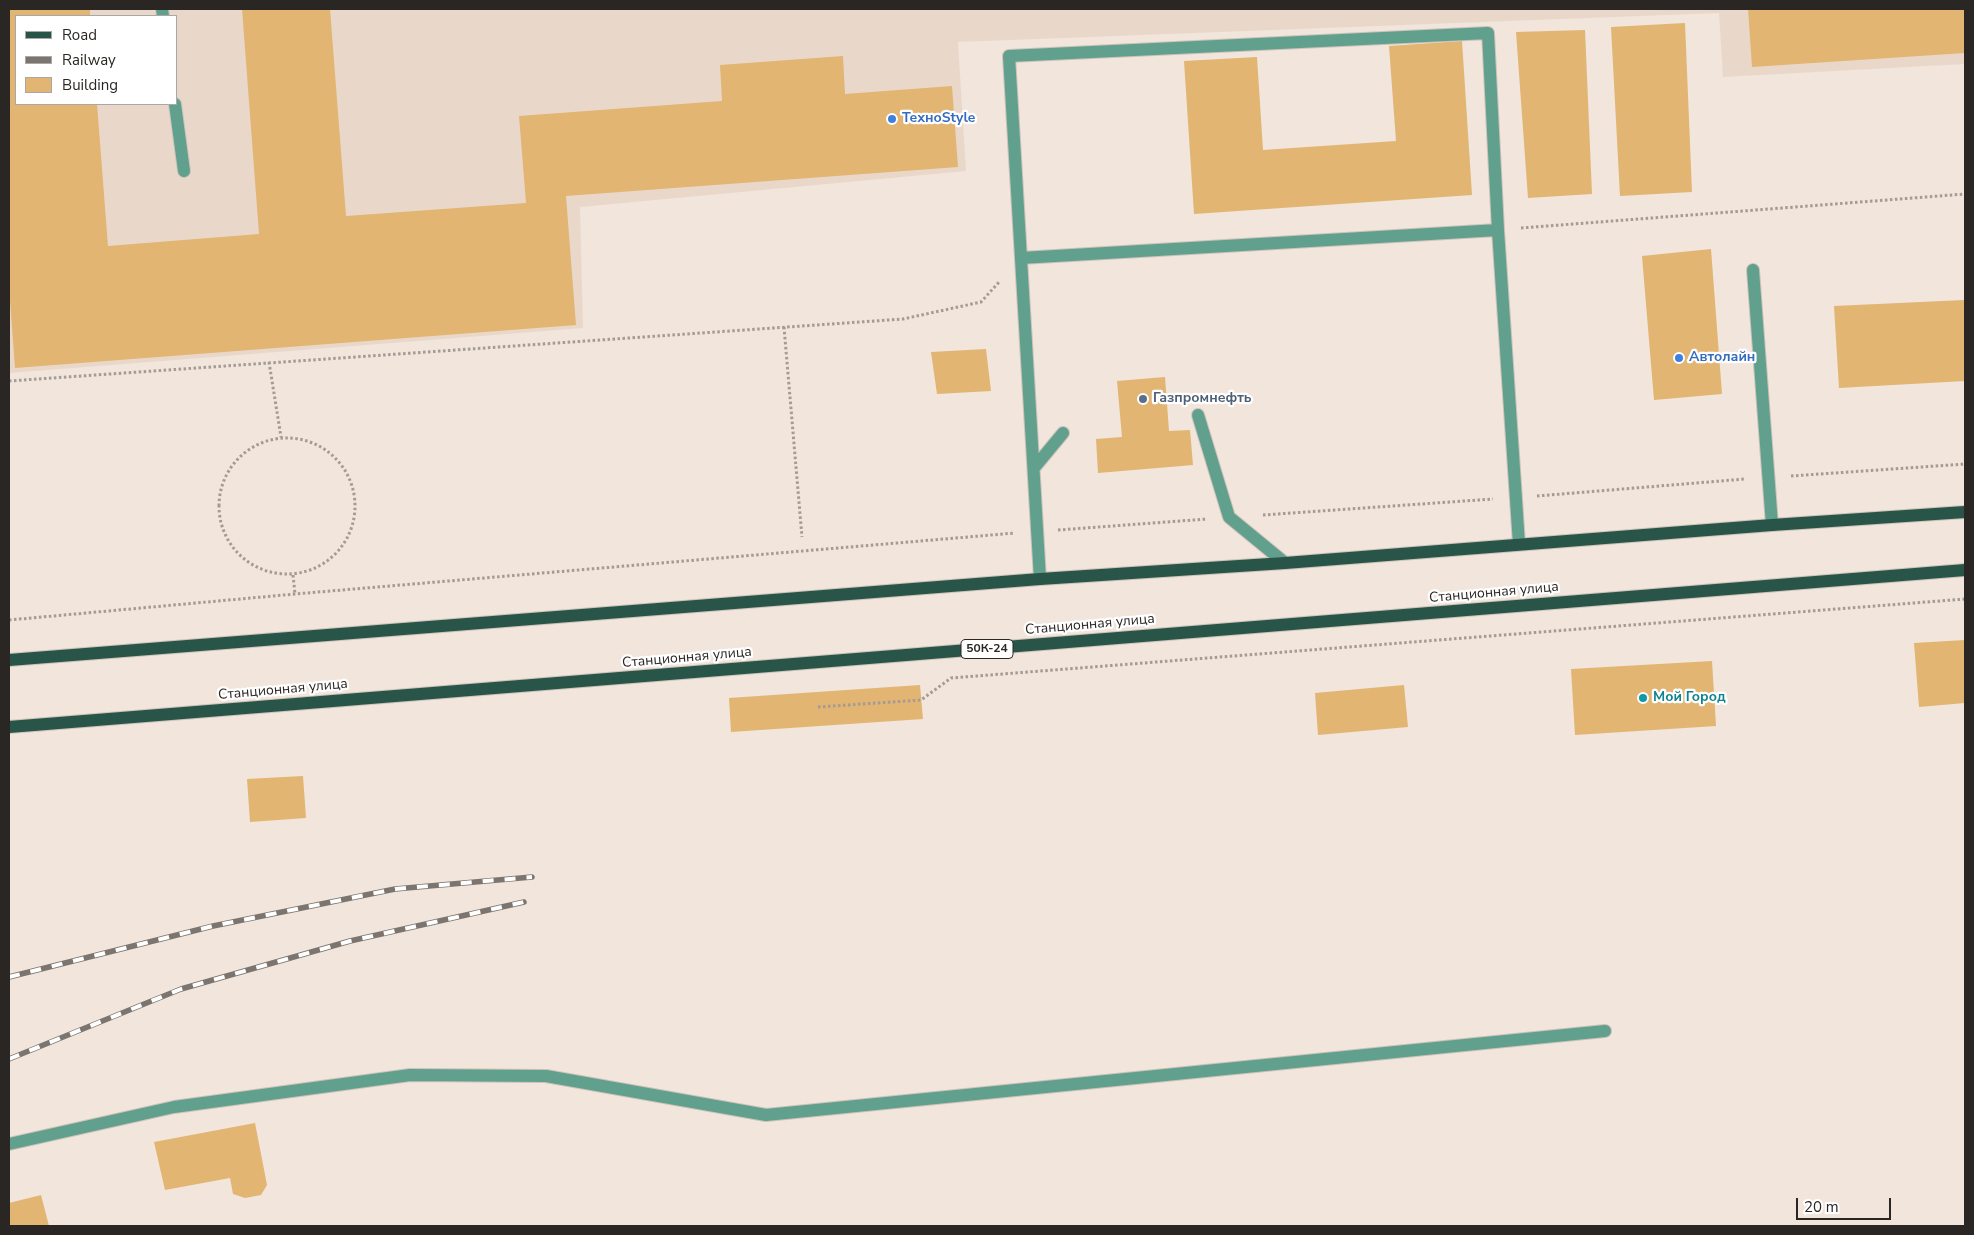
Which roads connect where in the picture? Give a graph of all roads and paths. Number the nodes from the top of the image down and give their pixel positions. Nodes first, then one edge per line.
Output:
1 (175, 105) edge
2 (184, 171) dead end
3 (1965, 194) edge
4 (1498, 230) junction
5 (1021, 258) junction
6 (1753, 270) dead end
7 (784, 327) junction
8 (269, 362) junction
9 (9, 381) edge
10 (1198, 415) dead end
11 (1063, 433) dead end
12 (281, 437) junction
13 (1034, 468) junction
14 (1965, 512) edge
15 (1772, 525) junction
16 (1038, 531) junction
17 (802, 537) dead end
18 (1519, 544) junction
19 (1284, 564) junction
20 (1965, 570) edge
21 (293, 575) junction
22 (1040, 579) junction
23 (295, 594) junction
24 (1965, 599) edge
25 (9, 620) edge
26 (9, 660) edge
27 (818, 707) dead end
28 (9, 727) edge
29 (1605, 1031) dead end
30 (9, 1144) edge

1 - 2 lane
3 - 4 path
4 - 5 lane
4 - 5 lane
4 - 18 lane
5 - 7 path
5 - 13 lane
6 - 15 lane
7 - 8 path
7 - 17 path
8 - 9 path
8 - 12 path
10 - 19 lane
11 - 13 lane
12 - 21 path
12 - 21 path
13 - 16 lane
14 - 15 main road
15 - 18 main road
16 - 22 lane
16 - 23 path
18 - 19 main road
19 - 22 main road
20 - 28 main road, Станционная улица / 50К-24
21 - 23 path
22 - 26 main road
23 - 25 path
24 - 27 path
29 - 30 lane

